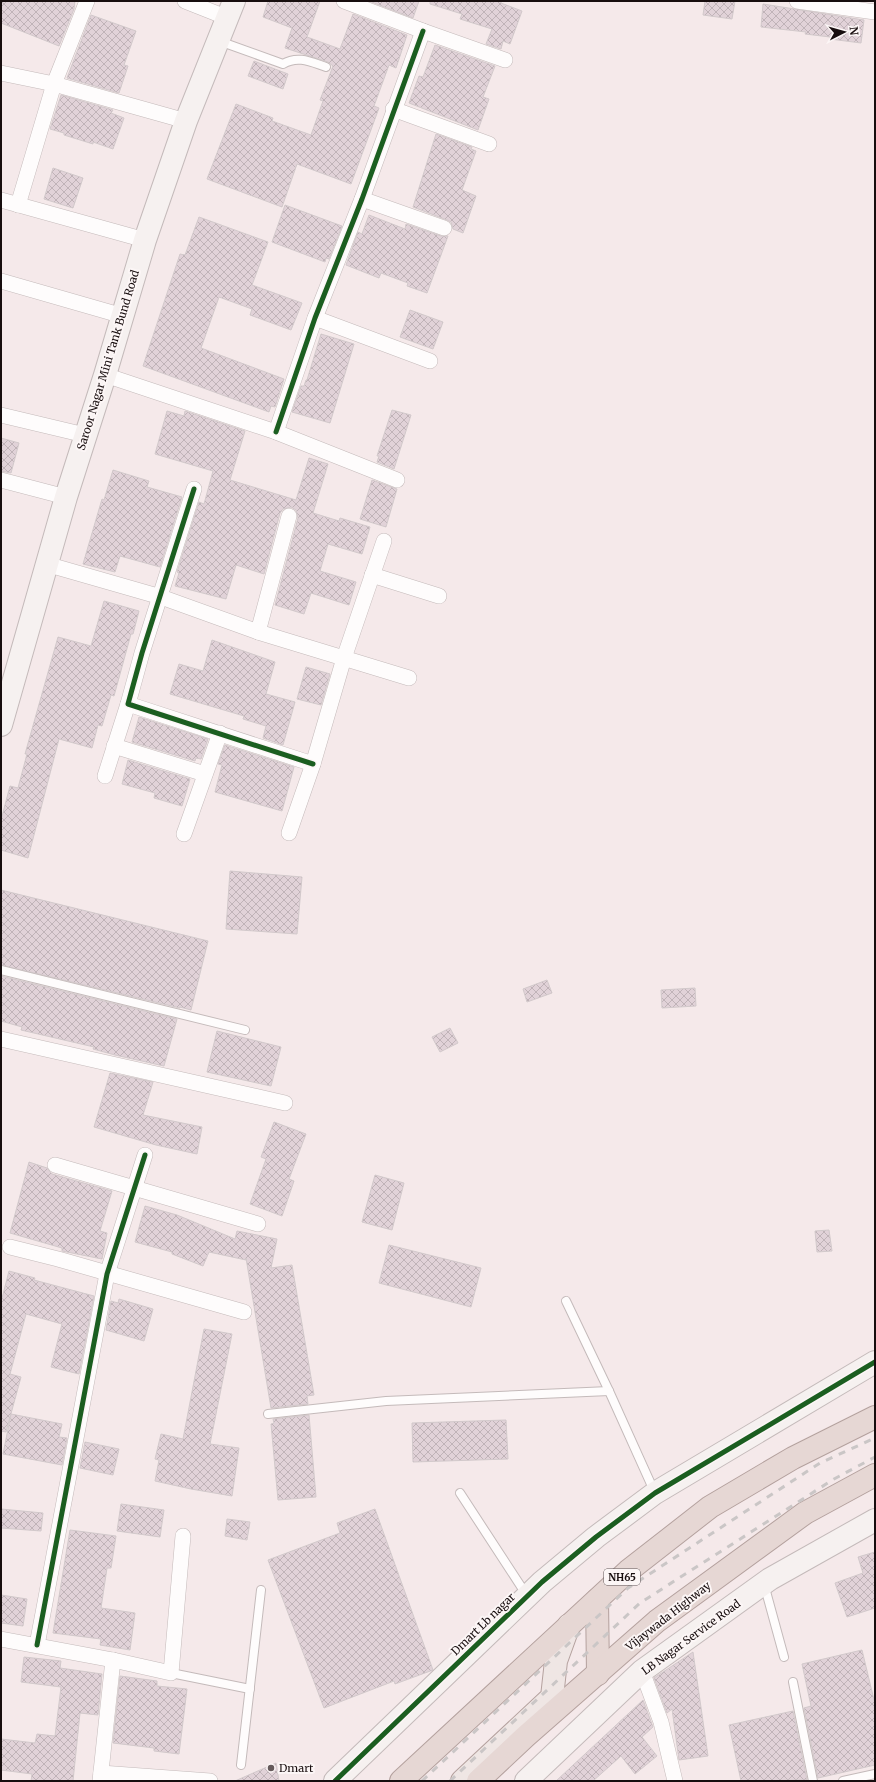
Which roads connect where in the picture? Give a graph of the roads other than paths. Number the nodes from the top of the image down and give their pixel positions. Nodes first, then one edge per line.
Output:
1 (87, 1) edge
2 (185, 1) edge
3 (344, 1) edge
4 (797, 1) edge
5 (231, 9) edge
6 (875, 12) edge
7 (422, 31) junction
8 (218, 41) junction
9 (505, 60) dead end
10 (326, 67) dead end
11 (1, 73) edge
12 (54, 84) junction
13 (393, 109) junction
14 (186, 121) junction
15 (489, 144) dead end
16 (362, 199) junction
17 (1, 200) edge
18 (18, 204) junction
19 (444, 228) dead end
20 (145, 240) junction
21 (1, 281) edge
22 (123, 316) junction
23 (315, 318) junction
24 (430, 361) dead end
25 (105, 375) junction
26 (1, 415) edge
27 (276, 432) junction
28 (85, 435) junction
29 (1, 480) edge
30 (397, 480) dead end
31 (194, 489) dead end
32 (66, 497) junction
33 (289, 516) dead end
34 (384, 541) dead end
35 (46, 564) junction
36 (372, 575) junction
37 (161, 596) junction
38 (438, 596) dead end
39 (258, 632) junction
40 (344, 658) junction
41 (409, 678) dead end
42 (7, 679) edge
43 (4, 704) edge
44 (128, 704) junction
45 (1, 725) edge
46 (220, 733) junction
47 (114, 746) junction
48 (313, 764) junction
49 (205, 774) junction
50 (105, 776) dead end
51 (290, 833) dead end
52 (184, 834) dead end
53 (1, 970) edge
54 (245, 1030) dead end
55 (1, 1039) edge
56 (285, 1103) dead end
57 (145, 1155) dead end
58 (55, 1165) dead end
59 (135, 1187) junction
60 (258, 1224) dead end
61 (10, 1247) dead end
62 (107, 1274) junction
63 (566, 1302) dead end
64 (244, 1312) dead end
65 (875, 1362) edge
66 (609, 1391) junction
67 (268, 1414) dead end
68 (875, 1417) edge
69 (875, 1475) edge
70 (460, 1493) dead end
71 (655, 1493) junction
72 (875, 1520) edge
73 (183, 1536) dead end
74 (764, 1584) junction
75 (262, 1590) dead end
76 (528, 1595) junction
77 (597, 1600) junction
78 (569, 1626) junction
79 (1, 1639) edge
80 (37, 1645) junction
81 (784, 1657) dead end
82 (113, 1660) junction
83 (642, 1671) junction
84 (171, 1673) junction
85 (598, 1674) junction
86 (793, 1682) dead end
87 (250, 1689) junction
88 (241, 1765) dead end
89 (875, 1774) edge
90 (100, 1777) edge
91 (210, 1781) edge
92 (335, 1781) edge
93 (401, 1781) edge
94 (462, 1781) edge
95 (478, 1781) edge
96 (526, 1781) edge
97 (675, 1781) edge
98 (813, 1781) edge
99 (842, 1781) edge

1 - 12 street
2 - 5 street
3 - 7 street
4 - 6 street
5 - 8 street, Saroor Nagar Mini Tank Bund Road
7 - 9 street
7 - 13 street
8 - 10 lane
8 - 14 street, Saroor Nagar Mini Tank Bund Road
11 - 12 street
12 - 14 street
12 - 18 street
13 - 15 street
13 - 16 street
14 - 20 street, Saroor Nagar Mini Tank Bund Road
16 - 19 street
16 - 23 street
17 - 18 street
18 - 20 street
20 - 22 street, Saroor Nagar Mini Tank Bund Road
21 - 22 street
22 - 25 street, Saroor Nagar Mini Tank Bund Road
23 - 24 street
23 - 27 street
25 - 27 street
25 - 28 street, Saroor Nagar Mini Tank Bund Road
26 - 28 street
27 - 30 street
28 - 32 street, Saroor Nagar Mini Tank Bund Road
29 - 32 street
31 - 37 street
32 - 35 street, Saroor Nagar Mini Tank Bund Road
33 - 39 street
34 - 36 street
35 - 37 street
35 - 42 street, Saroor Nagar Mini Tank Bund Road
36 - 38 street
36 - 40 street
37 - 39 street
37 - 44 street
39 - 40 street
40 - 41 street
40 - 48 street
42 - 43 street, Saroor Nagar Mini Tank Bund Road
43 - 45 street, Saroor Nagar Mini Tank Bund Road
44 - 46 street
44 - 47 street
46 - 48 street
46 - 49 street
47 - 49 street
47 - 50 street
48 - 51 street
49 - 52 street
53 - 54 lane
55 - 56 street
57 - 59 street
58 - 59 street
59 - 60 street
59 - 62 street
61 - 62 street
62 - 64 street
62 - 80 street
63 - 66 lane
65 - 71 street, Dmart Lb nagar
66 - 67 lane
66 - 71 lane
68 - 77 highway, NH65
69 - 85 highway, Vijaywada Highway
70 - 76 lane
71 - 76 street, Dmart Lb nagar
72 - 74 street, LB Nagar Service Road
73 - 84 street
74 - 81 lane
74 - 83 street, LB Nagar Service Road
75 - 87 lane
76 - 92 street, Dmart Lb nagar
77 - 78 highway, NH65
77 - 85 highway
78 - 93 highway, NH65
78 - 94 main road
79 - 80 street
80 - 82 street
82 - 84 street
82 - 90 street
83 - 96 street, LB Nagar Service Road
83 - 97 street
84 - 87 lane
85 - 95 highway, Vijaywada Highway
86 - 98 lane
87 - 88 lane
89 - 99 lane
90 - 91 street

